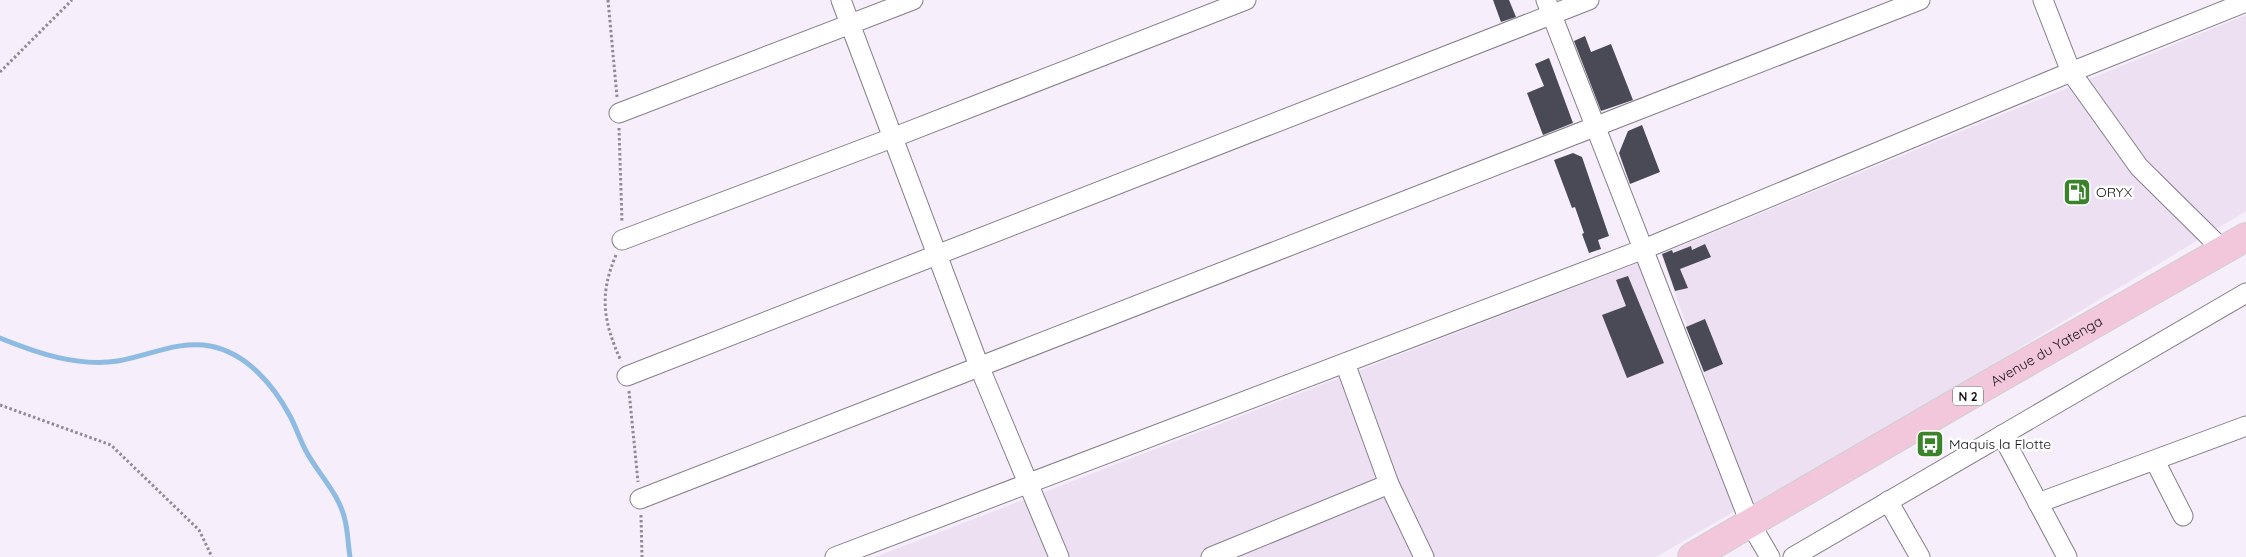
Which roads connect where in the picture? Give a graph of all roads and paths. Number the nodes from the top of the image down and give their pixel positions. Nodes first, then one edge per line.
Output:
1 (72, 0) edge
2 (608, 0) edge
3 (841, 0) edge
4 (913, 0) edge
5 (1246, 0) edge
6 (1589, 0) edge
7 (1920, 0) edge
8 (2043, 0) edge
9 (2246, 2) edge
10 (1549, 8) edge
11 (851, 24) junction
12 (0, 72) edge
13 (2071, 72) junction
14 (619, 113) junction
15 (1596, 127) junction
16 (892, 138) junction
17 (622, 240) junction
18 (2235, 244) edge
19 (1644, 249) junction
20 (936, 255) junction
21 (2246, 293) edge
22 (1345, 363) junction
23 (979, 366) junction
24 (627, 376) junction
25 (0, 405) edge
26 (2246, 426) edge
27 (2002, 435) junction
28 (2155, 461) junction
29 (1028, 483) junction
30 (1388, 484) junction
31 (640, 499) junction
32 (1888, 501) junction
33 (2038, 503) junction
34 (2183, 516) dead end
35 (1750, 523) junction
36 (212, 557) edge
37 (642, 557) edge
38 (835, 557) edge
39 (1059, 557) edge
40 (1211, 557) edge
41 (1424, 557) edge
42 (1692, 557) edge
43 (1770, 557) edge
44 (1793, 557) edge
45 (1920, 557) edge
46 (2066, 557) edge

1 - 12 path
2 - 14 path
3 - 11 street
4 - 11 street
5 - 16 street
6 - 10 street
7 - 15 street
8 - 13 street
9 - 13 street
10 - 15 street
10 - 20 street
11 - 14 street
11 - 16 street
13 - 18 street
13 - 19 street
14 - 17 path
15 - 19 street
15 - 23 street
16 - 17 street
16 - 20 street
17 - 24 path
18 - 35 main road, Avenue du Yatenga / N 2
19 - 22 street
19 - 35 street
20 - 23 street
20 - 24 street
21 - 27 street
22 - 29 street
22 - 30 street
23 - 29 street
23 - 31 street
24 - 31 path
25 - 36 path
26 - 28 street
27 - 32 street
27 - 33 street
28 - 33 street
28 - 34 street
29 - 38 street
29 - 39 street
30 - 40 street
30 - 41 street
31 - 37 path
32 - 44 street
32 - 45 street
33 - 46 street
35 - 42 main road, Avenue du Yatenga / N 2
35 - 43 street

